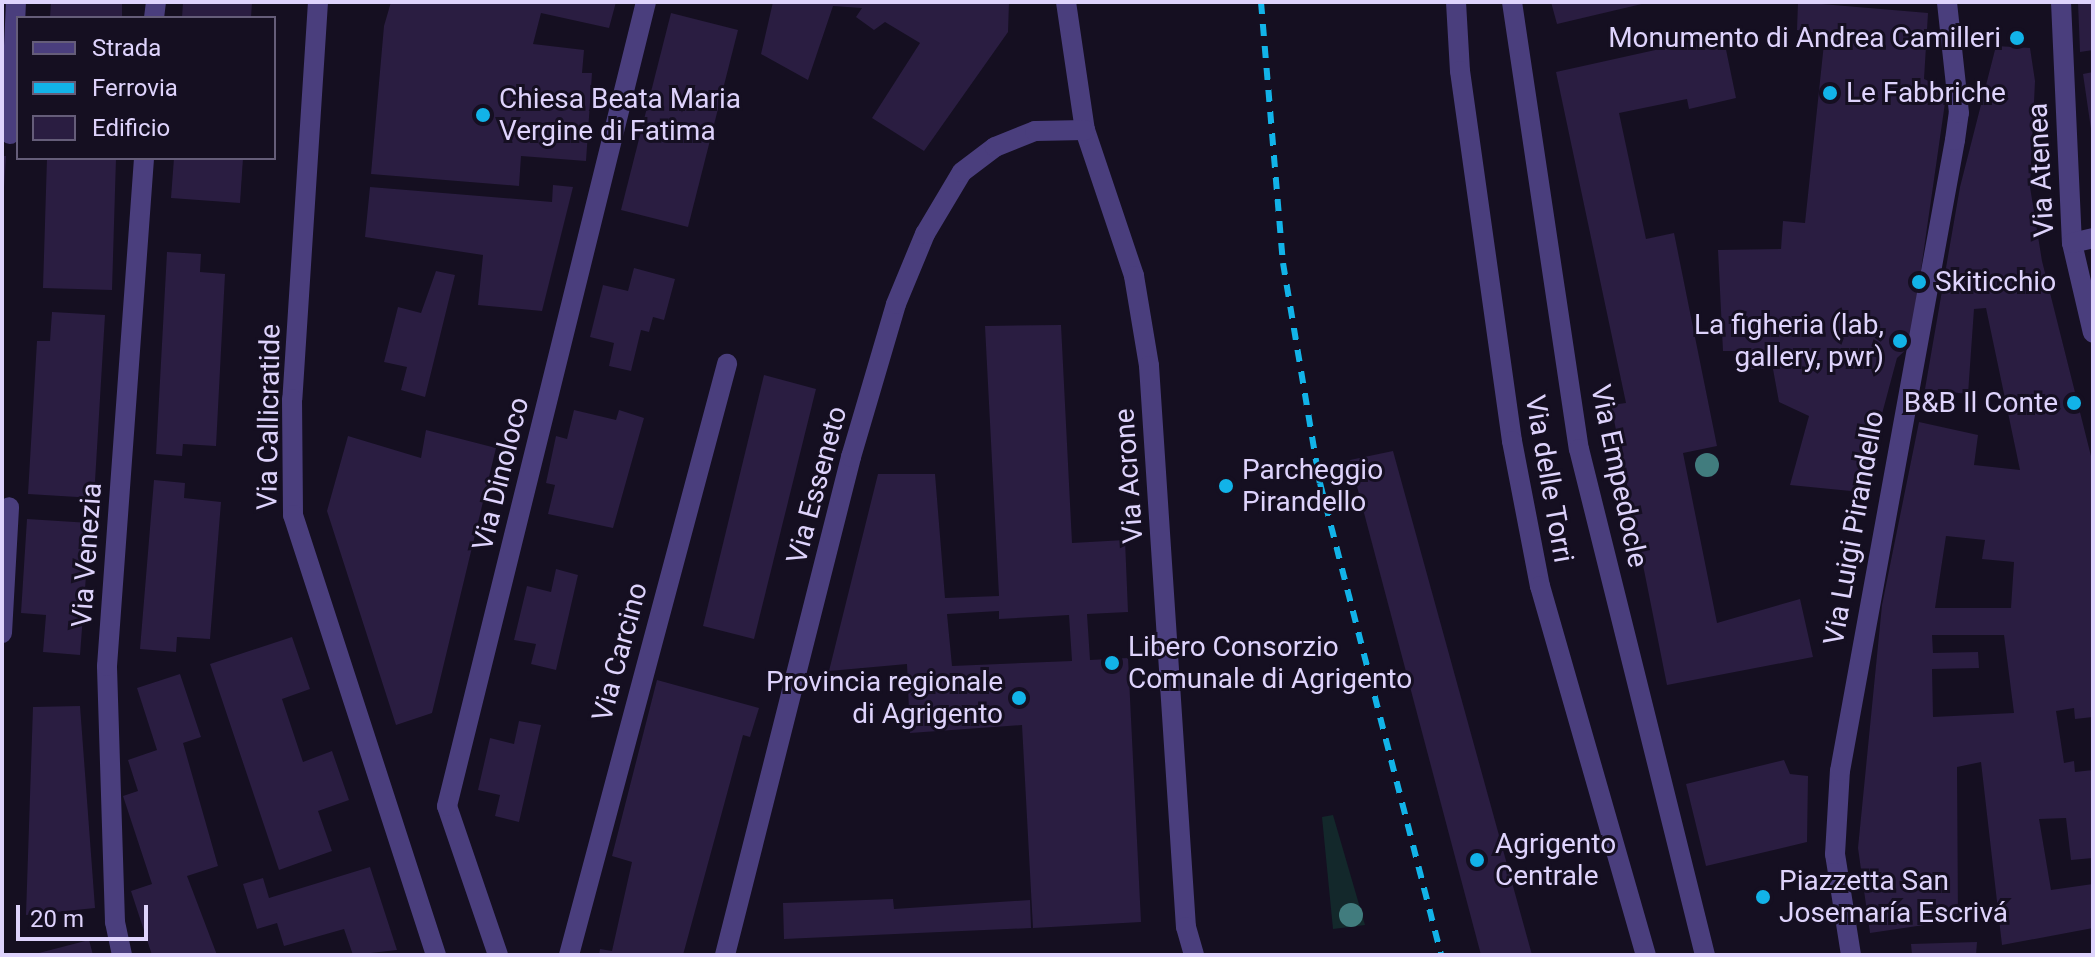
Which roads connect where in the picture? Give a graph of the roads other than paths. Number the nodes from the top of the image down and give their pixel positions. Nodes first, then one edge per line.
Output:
1 (16, 2) edge
2 (318, 2) edge
3 (646, 2) edge
4 (1066, 2) edge
5 (1456, 2) edge
6 (1512, 2) edge
7 (1947, 2) edge
8 (2061, 2) edge
9 (1085, 130) junction
10 (10, 134) edge
11 (144, 160) edge
12 (2093, 238) edge
13 (2072, 243) junction
14 (2093, 333) edge
15 (727, 364) dead end
16 (9, 507) dead end
17 (2, 633) edge
18 (122, 955) edge
19 (436, 955) edge
20 (498, 955) edge
21 (569, 955) edge
22 (725, 955) edge
23 (1194, 955) edge
24 (1646, 955) edge
25 (1705, 955) edge
26 (1851, 955) edge

1 - 10 street
2 - 19 street, Via Callicratide
3 - 20 street, Via Dinoloco
4 - 9 street, Via Acrone
5 - 24 street, Via delle Torri
6 - 25 street, Via Empedocle
7 - 26 street, Via Luigi Pirandello
8 - 13 street, Via Atenea
9 - 22 street, Via Esseneto
9 - 23 street, Via Acrone
11 - 18 street, Via Venezia
12 - 13 street
13 - 14 street, Via Atenea
15 - 21 street, Via Carcino
16 - 17 street

